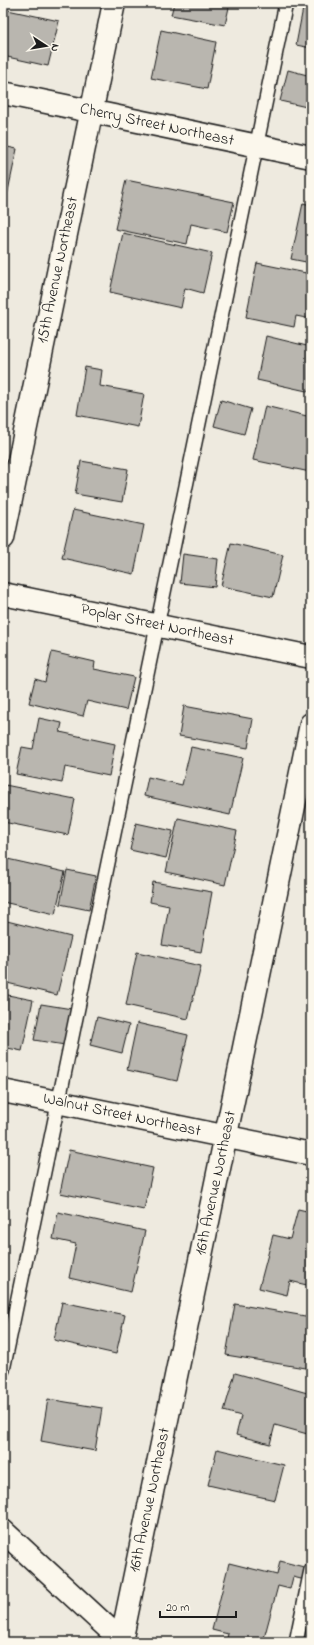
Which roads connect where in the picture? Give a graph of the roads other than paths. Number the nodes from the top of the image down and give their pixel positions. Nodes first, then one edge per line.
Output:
1 (114, 3) edge
2 (286, 3) edge
3 (3, 93) edge
4 (91, 112) junction
5 (256, 146) junction
6 (311, 157) edge
7 (3, 538) edge
8 (3, 594) edge
9 (157, 625) junction
10 (311, 657) edge
11 (311, 724) edge
12 (3, 1091) edge
13 (58, 1102) junction
14 (226, 1137) junction
15 (311, 1154) edge
16 (3, 1370) edge
17 (3, 1531) edge
18 (311, 1570) edge
19 (122, 1642) edge
20 (296, 1642) edge

1 - 4 street, 15th Avenue Northeast
2 - 5 lane
3 - 4 street, Cherry Street Northeast
4 - 5 street, Cherry Street Northeast
4 - 7 street, 15th Avenue Northeast
5 - 6 street, Cherry Street Northeast
5 - 9 lane
8 - 9 street, Poplar Street Northeast
9 - 10 street, Poplar Street Northeast
9 - 13 lane
11 - 14 street, 16th Avenue Northeast
12 - 13 street, Walnut Street Northeast
13 - 14 street, Walnut Street Northeast
13 - 16 lane
14 - 15 street, Walnut Street Northeast
14 - 19 street, 16th Avenue Northeast
17 - 19 street
18 - 20 lane

